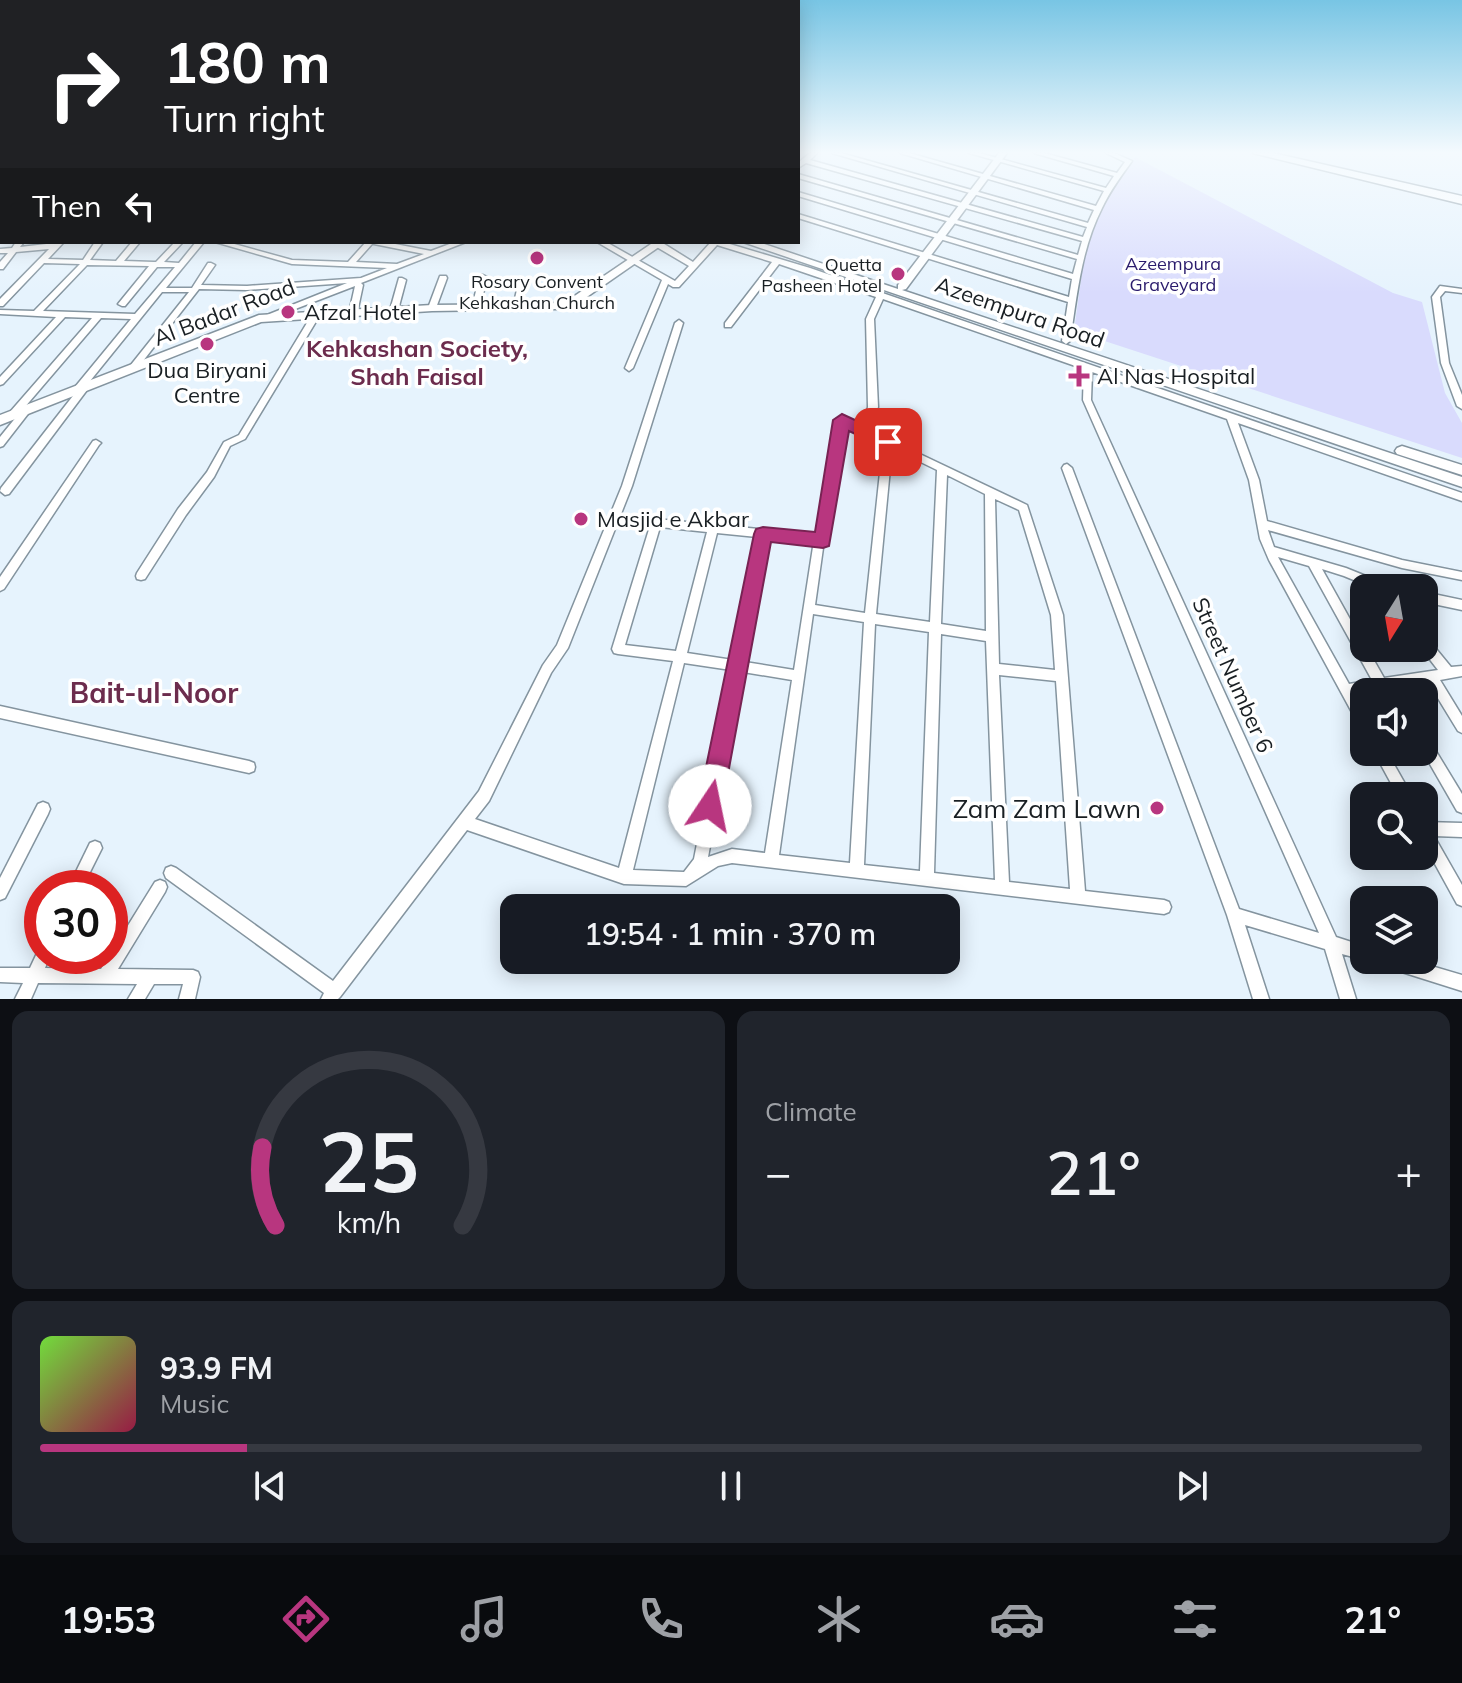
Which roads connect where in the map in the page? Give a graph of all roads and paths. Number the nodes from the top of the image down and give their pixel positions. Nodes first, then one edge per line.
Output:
1 (817, 200) edge
2 (879, 200) edge
3 (940, 200) edge
4 (969, 200) edge
5 (998, 200) edge
6 (1068, 200) edge
7 (1101, 200) edge
8 (964, 206) junction
9 (1096, 208) junction
10 (800, 217) edge
11 (952, 221) junction
12 (1089, 225) junction
13 (941, 237) junction
14 (1084, 239) junction
15 (18, 244) edge
16 (58, 244) edge
17 (97, 244) edge
18 (134, 244) edge
19 (177, 244) edge
20 (198, 244) edge
21 (226, 244) edge
22 (265, 244) edge
23 (366, 244) edge
24 (379, 244) edge
25 (456, 244) edge
26 (604, 244) edge
27 (658, 244) edge
28 (662, 244) edge
29 (714, 244) edge
30 (722, 244) edge
31 (754, 244) edge
32 (774, 244) edge
33 (14, 250) junction
34 (0, 251) edge
35 (255, 252) junction
36 (431, 253) junction
37 (925, 257) junction
38 (1080, 258) junction
39 (42, 261) junction
40 (633, 261) junction
41 (777, 261) junction
42 (83, 262) junction
43 (118, 263) junction
44 (351, 263) junction
45 (157, 264) junction
46 (178, 265) junction
47 (211, 265) dead end
48 (693, 265) junction
49 (398, 266) junction
50 (0, 267) edge
51 (483, 277) dead end
52 (443, 278) dead end
53 (1077, 278) junction
54 (402, 280) dead end
55 (666, 280) junction
56 (360, 283) junction
57 (522, 283) dead end
58 (902, 287) junction
59 (195, 288) junction
60 (159, 290) junction
61 (1462, 291) edge
62 (880, 297) junction
63 (1072, 301) junction
64 (0, 304) edge
65 (122, 304) dead end
66 (476, 307) junction
67 (517, 307) junction
68 (432, 308) junction
69 (394, 310) junction
70 (0, 312) edge
71 (353, 313) junction
72 (35, 314) junction
73 (62, 315) junction
74 (316, 315) junction
75 (98, 316) junction
76 (137, 317) junction
77 (259, 319) junction
78 (679, 323) dead end
79 (728, 325) dead end
80 (1066, 341) junction
81 (1088, 367) junction
82 (133, 368) junction
83 (629, 368) dead end
84 (0, 382) edge
85 (82, 388) junction
86 (1462, 406) edge
87 (13, 415) edge
88 (870, 419) dead end
89 (1232, 419) junction
90 (888, 442) junction
91 (96, 443) dead end
92 (0, 444) edge
93 (1067, 468) dead end
94 (942, 469) junction
95 (1462, 470) edge
96 (1462, 482) edge
97 (5, 491) dead end
98 (990, 492) junction
99 (1462, 497) edge
100 (1263, 524) junction
101 (713, 529) junction
102 (763, 534) junction
103 (823, 540) junction
104 (1270, 550) junction
105 (1313, 563) junction
106 (141, 576) dead end
107 (1350, 576) edge
108 (1462, 576) edge
109 (0, 586) edge
110 (1438, 600) edge
111 (1462, 605) edge
112 (809, 609) junction
113 (870, 618) junction
114 (1347, 626) junction
115 (1350, 626) edge
116 (935, 628) junction
117 (992, 637) junction
118 (680, 657) junction
119 (1438, 660) edge
120 (738, 666) junction
121 (994, 669) junction
122 (1462, 671) edge
123 (1448, 673) junction
124 (799, 676) junction
125 (1062, 676) junction
126 (1431, 676) junction
127 (1382, 678) edge
128 (1423, 678) edge
129 (1345, 690) junction
130 (1350, 690) edge
131 (1350, 699) edge
132 (0, 712) edge
133 (1462, 727) edge
134 (1438, 766) edge
135 (249, 767) dead end
136 (1462, 806) edge
137 (43, 809) dead end
138 (466, 823) junction
139 (1438, 830) edge
140 (1462, 830) edge
141 (95, 848) dead end
142 (1438, 855) edge
143 (771, 860) junction
144 (857, 869) junction
145 (84, 870) edge
146 (171, 873) dead end
147 (624, 877) junction
148 (927, 877) junction
149 (686, 879) junction
150 (1002, 886) junction
151 (160, 887) dead end
152 (0, 893) edge
153 (1078, 896) junction
154 (1462, 899) edge
155 (1164, 907) dead end
156 (1234, 915) junction
157 (1331, 943) junction
158 (1350, 949) edge
159 (1432, 974) edge
160 (0, 975) edge
161 (34, 976) junction
162 (105, 976) junction
163 (150, 976) junction
164 (1462, 983) edge
165 (332, 996) edge
166 (23, 999) edge
167 (136, 999) edge
168 (187, 999) edge
169 (1261, 999) edge
170 (1348, 999) edge

1 - 13 street
2 - 11 street
3 - 8 street
4 - 8 main road
5 - 12 street
6 - 9 street
7 - 9 street
8 - 11 main road
8 - 14 street
9 - 12 street
10 - 37 street
11 - 13 main road
11 - 38 street
12 - 14 street
13 - 37 main road
13 - 53 street
14 - 38 street
15 - 33 street
16 - 33 street
16 - 39 street
17 - 42 street
18 - 43 street
19 - 45 street
20 - 46 street
21 - 35 street
22 - 35 street
23 - 44 street
24 - 36 street
25 - 36 street, Al Badar Road
26 - 40 street
27 - 40 main road
28 - 48 street
29 - 48 street
30 - 41 street
31 - 96 main road, Azeempura Road
32 - 58 main road, Azeempura Road
33 - 34 street
33 - 50 street
35 - 44 street
36 - 49 street, Al Badar Road
37 - 58 main road
37 - 63 street
38 - 53 street
39 - 42 street
39 - 64 street
40 - 55 street
40 - 67 main road
41 - 62 street
41 - 79 street
42 - 43 street
42 - 72 street
43 - 45 street
44 - 49 street
45 - 46 street
45 - 65 street
46 - 60 street
47 - 59 street
48 - 55 street
49 - 56 street, Al Badar Road
51 - 66 street
52 - 68 street
53 - 63 street
54 - 69 street
55 - 83 street
56 - 59 street
56 - 71 street
56 - 77 street, Al Badar Road
57 - 67 street
58 - 80 main road, Azeempura Road
59 - 60 street
59 - 82 street
60 - 76 street
61 - 86 street
62 - 81 street
62 - 88 street
63 - 80 street
66 - 67 main road
66 - 68 main road
68 - 69 main road
69 - 71 main road
70 - 72 street
71 - 74 main road
72 - 73 street
73 - 75 street
73 - 84 street
74 - 77 main road
74 - 106 street
75 - 76 street
75 - 87 street
76 - 85 street
77 - 82 main road, Al Badar Road
78 - 138 street
80 - 95 main road, Azeempura Road
81 - 89 street
81 - 157 street, Street Number 6
82 - 85 main road, Al Badar Road
85 - 87 main road, Al Badar Road
85 - 97 street
87 - 92 street
89 - 99 street
89 - 100 street
90 - 94 street
90 - 103 street
90 - 113 street
91 - 109 street
93 - 156 street
94 - 98 street
94 - 116 street
98 - 117 street
98 - 125 street
100 - 104 street
100 - 108 street
101 - 102 street
101 - 118 street
101 - 118 street
102 - 103 street
102 - 120 street
103 - 112 street
104 - 105 street
104 - 129 street
105 - 107 street
105 - 114 street
110 - 111 street
112 - 113 street
112 - 124 street
113 - 116 street
113 - 144 street
114 - 115 street
114 - 127 street
116 - 117 street
116 - 148 street
117 - 121 street
118 - 120 street
118 - 147 street
119 - 123 street
120 - 124 street
120 - 149 street
121 - 125 street
121 - 150 street
122 - 123 street
123 - 126 street
124 - 143 street
125 - 153 street
126 - 128 street
126 - 133 street
129 - 130 street
129 - 131 street
132 - 135 street
134 - 136 street
137 - 152 street
138 - 147 street
138 - 165 street
139 - 140 street
141 - 145 street
142 - 154 street
143 - 144 street
143 - 149 street
144 - 148 street
146 - 165 street
147 - 149 street
148 - 150 street
150 - 153 street
151 - 162 street
153 - 155 street
156 - 157 street
156 - 169 street
157 - 158 street
157 - 170 street, Street Number 6
159 - 164 street
160 - 161 street
161 - 162 street
161 - 166 street
162 - 163 street
163 - 167 street
163 - 168 street

